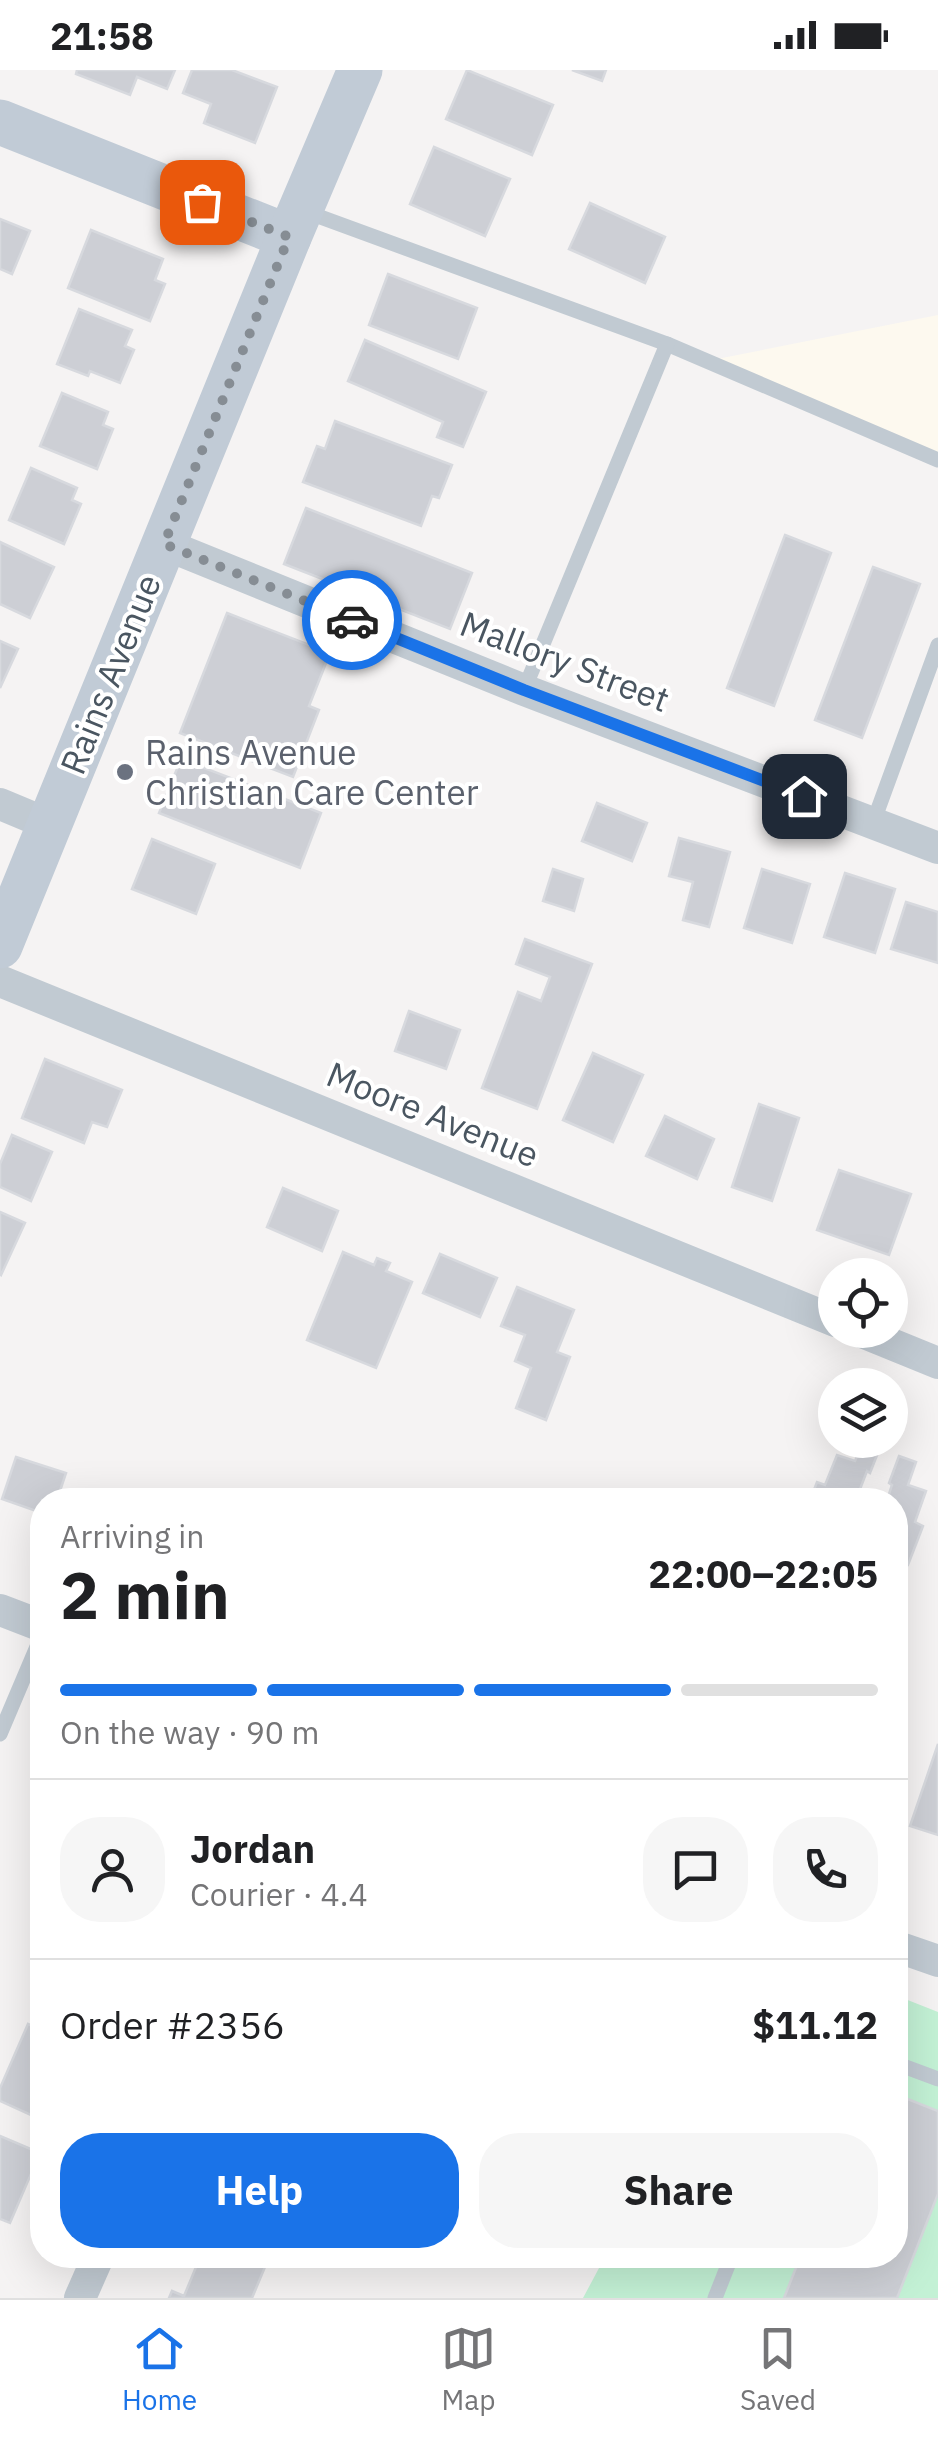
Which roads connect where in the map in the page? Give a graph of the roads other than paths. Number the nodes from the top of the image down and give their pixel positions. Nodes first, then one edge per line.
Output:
1 (360, 70) edge
2 (0, 122) edge
3 (295, 223) junction
4 (667, 344) junction
5 (938, 460) edge
6 (164, 544) junction
7 (938, 645) edge
8 (524, 690) junction
9 (0, 804) edge
10 (874, 823) junction
11 (48, 824) junction
12 (938, 848) edge
13 (0, 946) edge
14 (0, 982) edge
15 (818, 1314) edge
16 (902, 1348) edge
17 (938, 1363) edge
18 (0, 1610) edge
19 (30, 1621) edge
20 (30, 1663) edge
21 (0, 1734) edge
22 (908, 1951) edge
23 (938, 1961) edge
24 (908, 2067) edge
25 (938, 2079) edge
26 (93, 2268) edge
27 (727, 2268) edge
28 (80, 2298) edge
29 (715, 2298) edge

1 - 3 street, Rains Avenue
2 - 3 street
3 - 4 lane
3 - 6 street, Rains Avenue
4 - 5 lane
4 - 8 lane
6 - 8 street, Mallory Street
6 - 11 street, Rains Avenue
7 - 10 lane
8 - 10 street, Mallory Street
9 - 11 street
10 - 12 street, Mallory Street
11 - 13 street, Rains Avenue
14 - 15 street, Moore Avenue
16 - 17 street
18 - 19 street
20 - 21 lane
22 - 23 street
24 - 25 lane
26 - 28 street
27 - 29 lane

